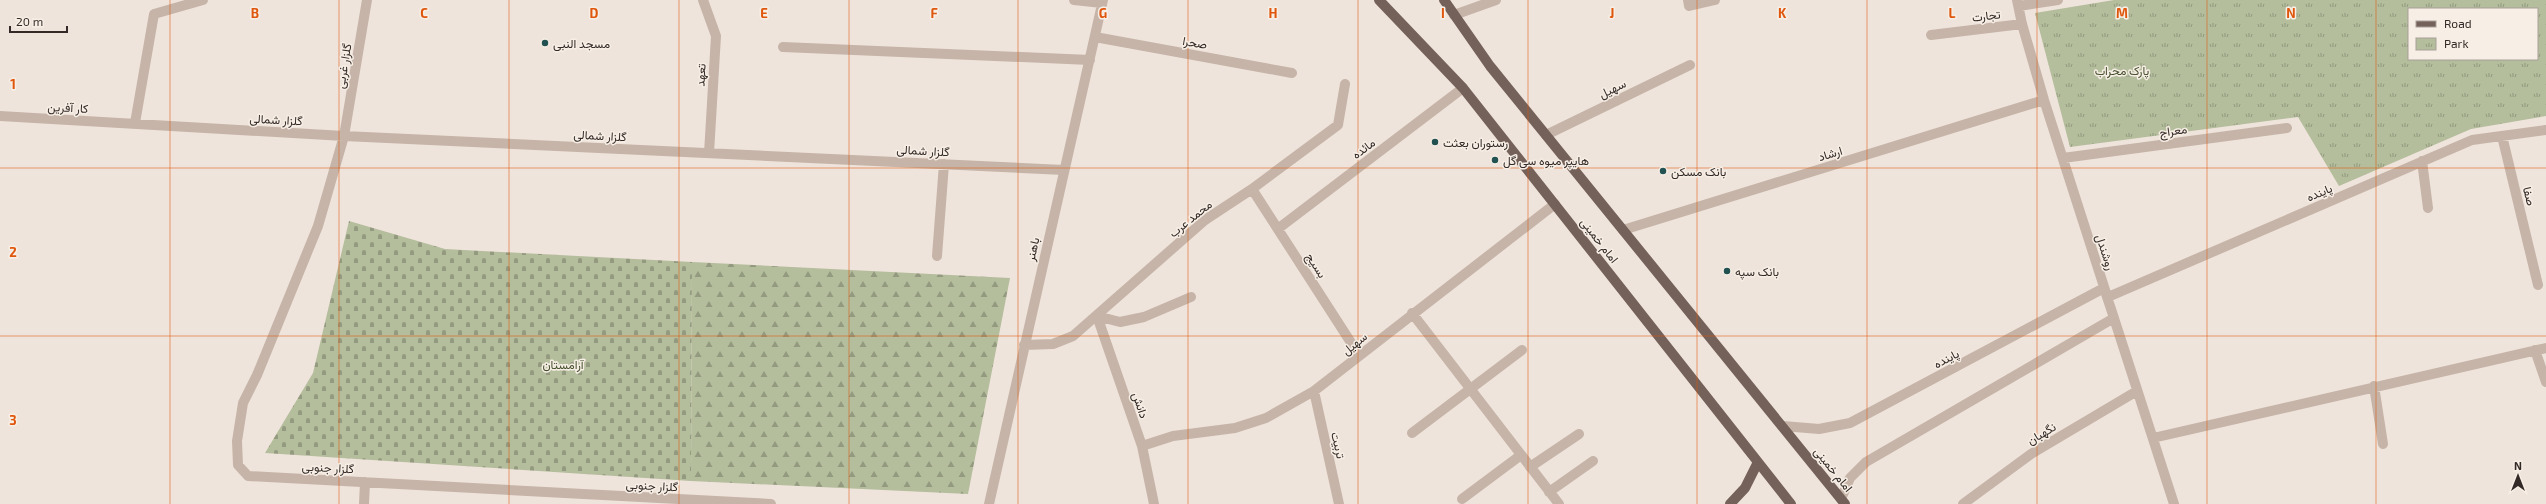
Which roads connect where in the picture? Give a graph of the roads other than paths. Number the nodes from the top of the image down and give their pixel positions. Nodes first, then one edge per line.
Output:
1 (203, 0) edge
2 (367, 0) edge
3 (703, 0) edge
4 (1074, 0) edge
5 (1379, 0) edge
6 (1444, 0) edge
7 (1496, 0) edge
8 (1715, 0) edge
9 (2058, 0) edge
10 (1102, 2) edge
11 (1688, 3) edge
12 (2018, 3) edge
13 (1454, 15) junction
14 (2022, 24) junction
15 (1931, 35) dead end
16 (1095, 37) junction
17 (783, 46) dead end
18 (1090, 60) junction
19 (1690, 65) dead end
20 (1292, 73) dead end
21 (1345, 84) dead end
22 (1463, 88) junction
23 (2044, 100) junction
24 (0, 116) edge
25 (135, 124) junction
26 (2286, 128) dead end
27 (2546, 130) edge
28 (1546, 135) junction
29 (344, 136) junction
30 (2502, 136) junction
31 (709, 153) junction
32 (2063, 158) junction
33 (2422, 161) junction
34 (944, 164) junction
35 (1064, 170) junction
36 (1252, 189) junction
37 (1555, 204) junction
38 (2428, 208) dead end
39 (1279, 228) junction
40 (1623, 230) junction
41 (937, 256) dead end
42 (2538, 285) dead end
43 (2106, 292) junction
44 (1191, 297) dead end
45 (1412, 313) junction
46 (1097, 316) junction
47 (2114, 318) junction
48 (1024, 345) junction
49 (2546, 348) edge
50 (1522, 350) dead end
51 (2535, 350) junction
52 (1359, 355) junction
53 (2546, 382) edge
54 (2374, 386) junction
55 (1472, 390) junction
56 (1314, 391) junction
57 (2137, 391) junction
58 (1783, 426) junction
59 (1412, 433) dead end
60 (1579, 434) dead end
61 (2152, 438) junction
62 (2383, 444) dead end
63 (1142, 446) junction
64 (1521, 455) junction
65 (1593, 461) dead end
66 (1758, 462) junction
67 (1530, 466) junction
68 (365, 482) junction
69 (1462, 499) dead end
70 (1553, 500) edge
71 (1843, 502) edge
72 (364, 504) edge
73 (771, 504) edge
74 (989, 504) edge
75 (1154, 504) edge
76 (1339, 504) edge
77 (1730, 504) edge
78 (1791, 504) edge
79 (1963, 504) edge
80 (2174, 504) edge

1 - 25 street
2 - 29 street, گلزار غربی
3 - 31 street, تعهد
4 - 10 street
5 - 22 main road, امام خمینی
6 - 13 main road, امام خمینی
7 - 13 street
8 - 11 street
9 - 12 street
10 - 16 street, باهنر
12 - 14 street, روشندل
13 - 28 main road, امام خمینی
14 - 15 street, تجارت
14 - 23 street, روشندل
16 - 18 street, باهنر
16 - 20 street, صحرا
17 - 18 street
18 - 35 street, باهنر
19 - 28 street, سهیل
21 - 36 street, محمد عرب
22 - 37 main road, امام خمینی
22 - 39 street, مائده
23 - 32 street, روشندل
23 - 40 street, ارشاد
24 - 25 street, کار آفرین
25 - 29 street, گلزار شمالی
26 - 32 street, معراج
27 - 30 street, پاینده
28 - 40 main road, امام خمینی
29 - 31 street, گلزار شمالی
29 - 68 street, گلزار جنوبی
30 - 33 street, پاینده
30 - 42 street, صفا
31 - 34 street, گلزار شمالی
32 - 43 street, روشندل
33 - 38 street
33 - 43 street, پاینده
34 - 35 street, گلزار شمالی
34 - 41 street
35 - 48 street, باهنر
36 - 39 street, بسیج
36 - 46 street, محمد عرب
37 - 45 street, سهیل
37 - 66 main road, امام خمینی
39 - 52 street, بسیج
40 - 58 main road, امام خمینی
43 - 47 street, روشندل
43 - 58 street, پاینده
44 - 46 street
45 - 52 street, سهیل
45 - 55 street
46 - 48 street, محمد عرب
46 - 63 street, دانش
47 - 57 street, روشندل
47 - 71 street
48 - 74 street, باهنر
49 - 51 street
50 - 55 street
51 - 53 street
51 - 54 street
52 - 56 street, سهیل
54 - 61 street
54 - 62 street
55 - 59 street
55 - 64 street
56 - 63 street, سهیل
56 - 76 street, تربیت
57 - 61 street, روشندل
57 - 79 street, نگهبان
58 - 71 main road, امام خمینی
60 - 67 street
61 - 80 street, روشندل
63 - 75 street, دانش
64 - 67 street
64 - 69 street
65 - 70 street
66 - 77 main road
66 - 78 main road, امام خمینی
67 - 70 street
68 - 72 street
68 - 73 street, گلزار جنوبی

